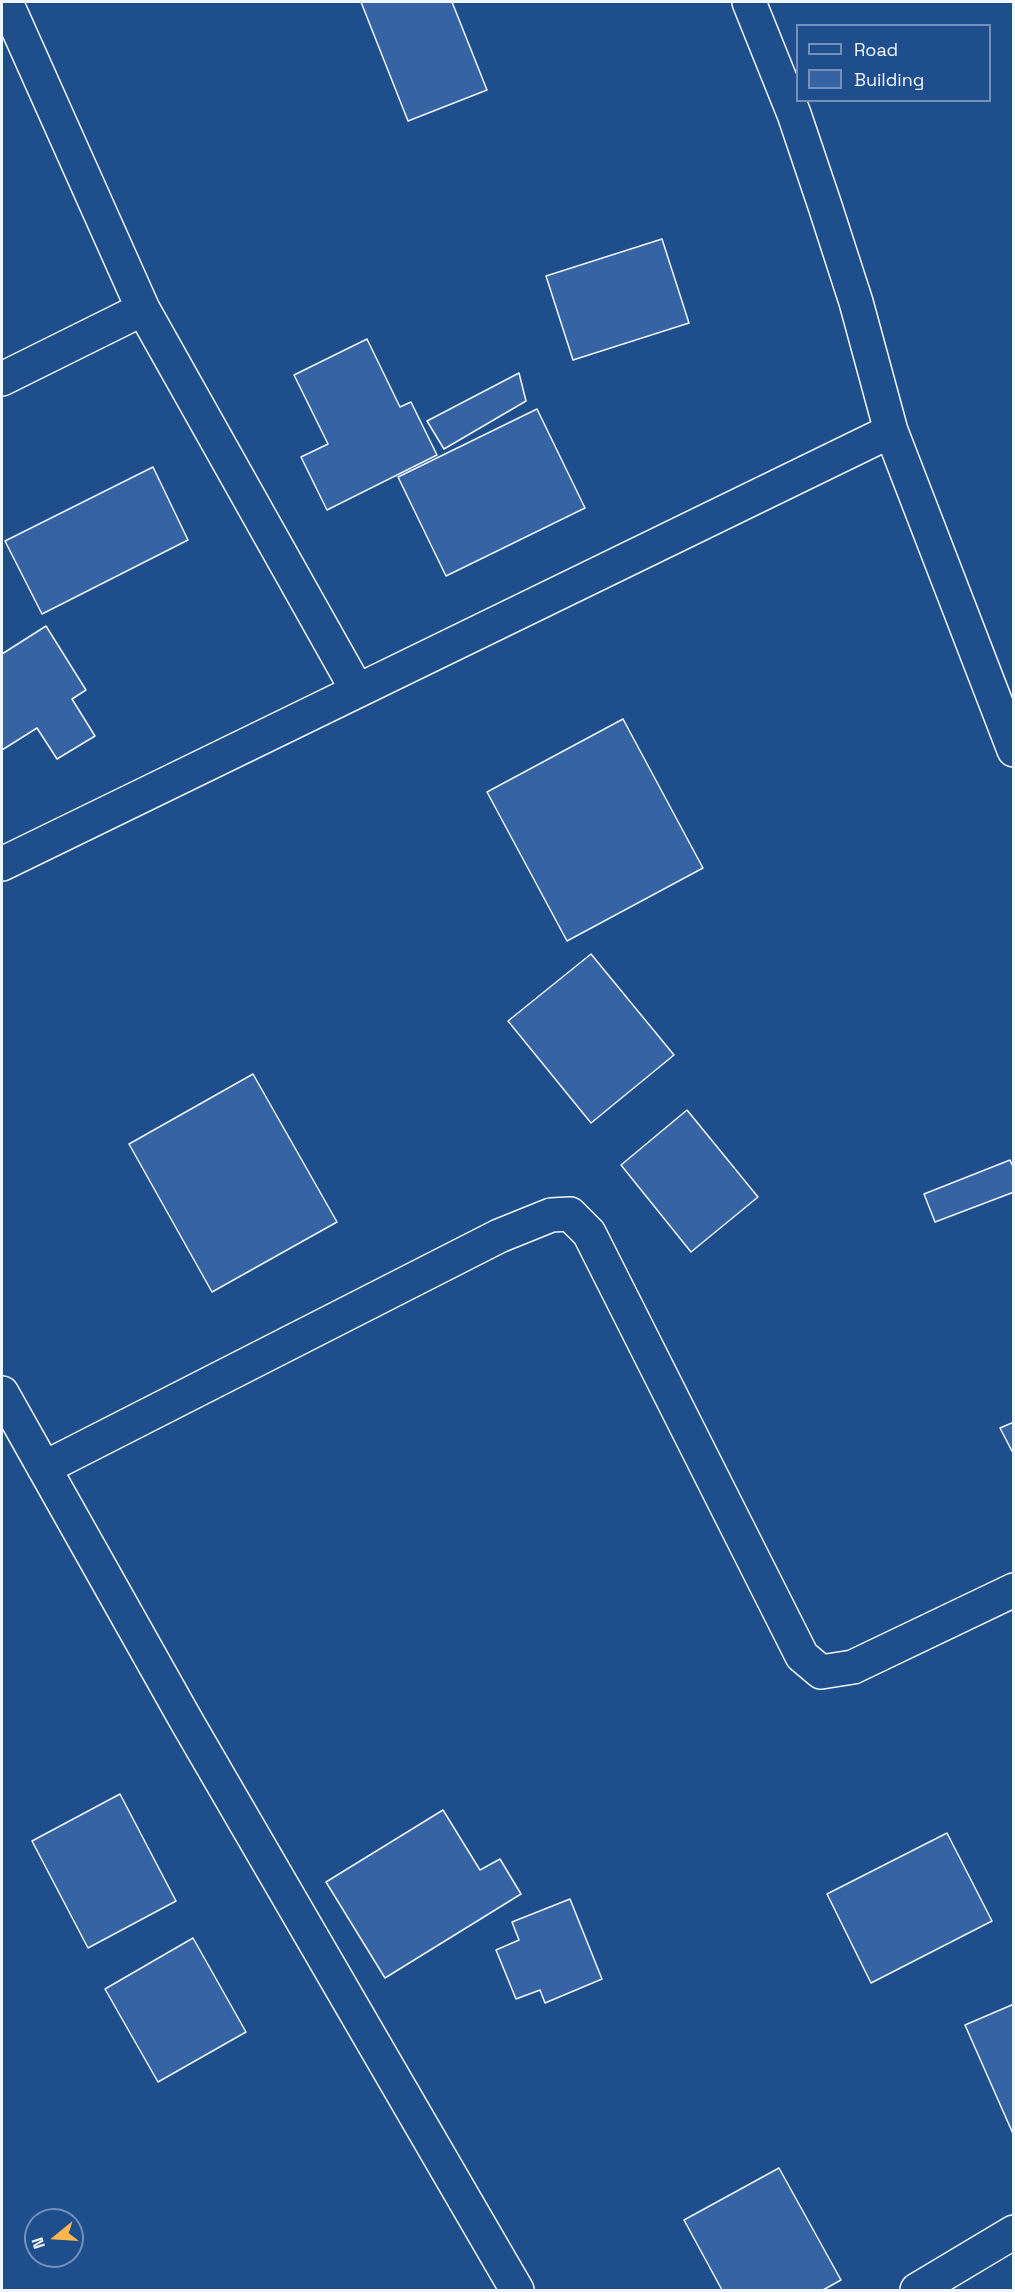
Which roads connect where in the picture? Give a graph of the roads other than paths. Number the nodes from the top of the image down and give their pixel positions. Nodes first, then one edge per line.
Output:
1 (6, 2) edge
2 (749, 2) edge
3 (143, 309) junction
4 (2, 379) edge
5 (891, 431) junction
6 (357, 690) junction
7 (1014, 750) edge
8 (2, 864) edge
9 (2, 1393) edge
10 (44, 1468) junction
11 (1014, 1590) edge
12 (1014, 2232) edge
13 (517, 2290) edge
14 (917, 2290) edge

1 - 3 street
2 - 5 street
3 - 4 street
3 - 6 street
5 - 6 street
5 - 7 street
6 - 8 street
9 - 10 street
10 - 11 street
10 - 13 street
12 - 14 street

